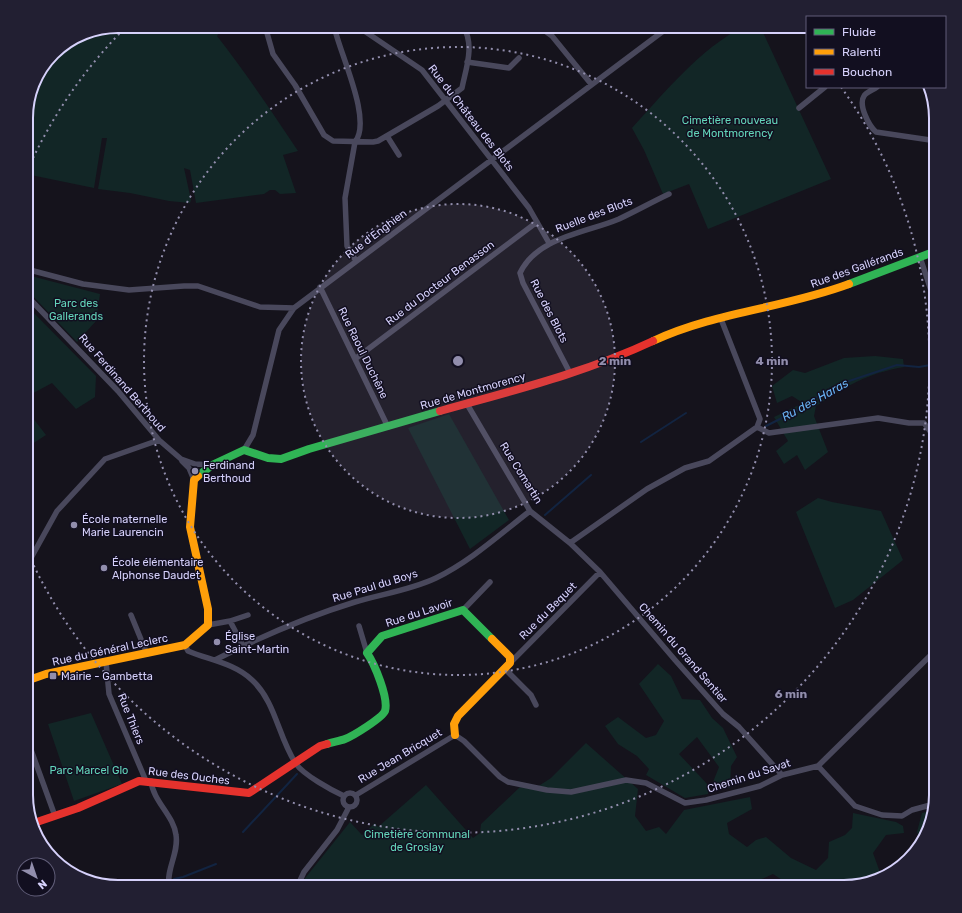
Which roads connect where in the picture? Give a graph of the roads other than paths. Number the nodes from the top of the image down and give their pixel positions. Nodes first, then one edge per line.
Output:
1 (267, 33) edge
2 (335, 33) edge
3 (367, 33) edge
4 (466, 33) edge
5 (548, 33) edge
6 (660, 33) edge
7 (519, 58) dead end
8 (467, 62) junction
9 (591, 84) junction
10 (824, 88) edge
11 (875, 88) edge
12 (445, 101) junction
13 (799, 108) dead end
14 (387, 136) junction
15 (929, 140) edge
16 (355, 142) junction
17 (399, 155) dead end
18 (491, 160) junction
19 (668, 194) dead end
20 (537, 222) junction
21 (549, 244) junction
22 (929, 254) edge
23 (920, 257) junction
24 (356, 261) junction
25 (33, 271) edge
26 (929, 285) edge
27 (320, 287) junction
28 (33, 302) edge
29 (762, 307) joint
30 (294, 308) junction
31 (721, 319) junction
32 (355, 359) junction
33 (570, 373) junction
34 (467, 404) junction
35 (388, 427) junction
36 (757, 427) junction
37 (929, 430) edge
38 (159, 440) junction
39 (244, 450) junction
40 (180, 459) junction
41 (212, 465) junction
42 (194, 480) junction
43 (530, 510) junction
44 (570, 543) junction
45 (33, 554) edge
46 (600, 572) junction
47 (490, 582) dead end
48 (463, 610) junction
49 (131, 615) dead end
50 (248, 615) dead end
51 (230, 622) junction
52 (208, 625) junction
53 (359, 626) dead end
54 (185, 645) junction
55 (243, 646) junction
56 (367, 653) junction
57 (147, 654) junction
58 (929, 657) edge
59 (214, 660) junction
60 (106, 662) junction
61 (507, 665) junction
62 (33, 679) edge
63 (536, 705) dead end
64 (455, 735) junction
65 (33, 755) edge
66 (296, 763) junction
67 (818, 766) junction
68 (782, 775) junction
69 (149, 781) junction
70 (356, 795) junction
71 (344, 796) junction
72 (928, 805) edge
73 (349, 807) junction
74 (55, 816) junction
75 (37, 822) edge
76 (169, 880) edge
77 (300, 880) edge

1 - 16 street
2 - 16 street
3 - 12 street, Rue du Château des Blots
4 - 8 street
5 - 9 street
6 - 9 street, Rue d'Enghien
7 - 8 street
8 - 12 street
9 - 18 street, Rue d'Enghien
10 - 13 street
11 - 15 street
12 - 14 street
12 - 18 street, Rue du Château des Blots
14 - 16 street
14 - 17 street
16 - 24 street
18 - 20 street, Rue du Château des Blots
18 - 24 street, Rue d'Enghien
19 - 21 street, Ruelle des Blots
20 - 21 street, Rue du Château des Blots
20 - 32 street, Rue du Docteur Benasson
21 - 33 street, Rue des Blots
22 - 23 street, Rue des Gallérands
23 - 26 street
23 - 29 street, Rue des Gallérands
24 - 27 street, Rue d'Enghien
25 - 30 street
27 - 30 street, Rue d'Enghien
27 - 32 street, Rue Raoul Duchêne
28 - 38 street, Rue Ferdinand Berthoud
29 - 31 street, Rue de Montmorency
30 - 39 street, Rue d'Enghien
31 - 33 street, Rue de Montmorency
31 - 36 street
32 - 35 street, Rue Raoul Duchêne
33 - 34 street, Rue de Montmorency
34 - 35 street, Rue de Montmorency
34 - 43 street, Rue Comartin
35 - 39 street, Rue de Montmorency
36 - 37 street
36 - 44 street
38 - 40 street, Rue Ferdinand Berthoud
38 - 45 street
39 - 41 street
40 - 41 street, Rue Ferdinand Berthoud
40 - 42 street
41 - 42 street
42 - 52 street
43 - 44 street, Rue Comartin
43 - 55 street, Rue Paul du Boys
44 - 46 street, Chemin du Grand Sentier
46 - 61 street, Rue du Bequet
46 - 68 street, Chemin du Grand Sentier
47 - 48 street
48 - 56 street, Rue du Lavoir
48 - 61 street, Rue du Lavoir
49 - 57 street
50 - 51 street
51 - 52 street
51 - 55 street
52 - 54 street, Rue du Général Leclerc
53 - 56 street
54 - 57 street, Rue du Général Leclerc
54 - 59 street
55 - 59 street, Rue Paul du Boys
56 - 66 street
57 - 60 street, Rue du Général Leclerc
58 - 67 street
59 - 66 street
60 - 62 street, Rue du Général Leclerc
60 - 69 street, Rue Thiers
61 - 63 street
61 - 64 street
64 - 68 street, Chemin du Savat
64 - 70 street, Rue Jean Bricquet
65 - 74 street
66 - 69 street, Rue des Ouches
66 - 71 street
67 - 68 street, Chemin du Savat
67 - 72 street
69 - 74 street, Rue des Ouches
69 - 76 street, Rue Thiers
70 - 71 street
70 - 73 street
71 - 73 street
73 - 77 street
74 - 75 street, Rue des Ouches

